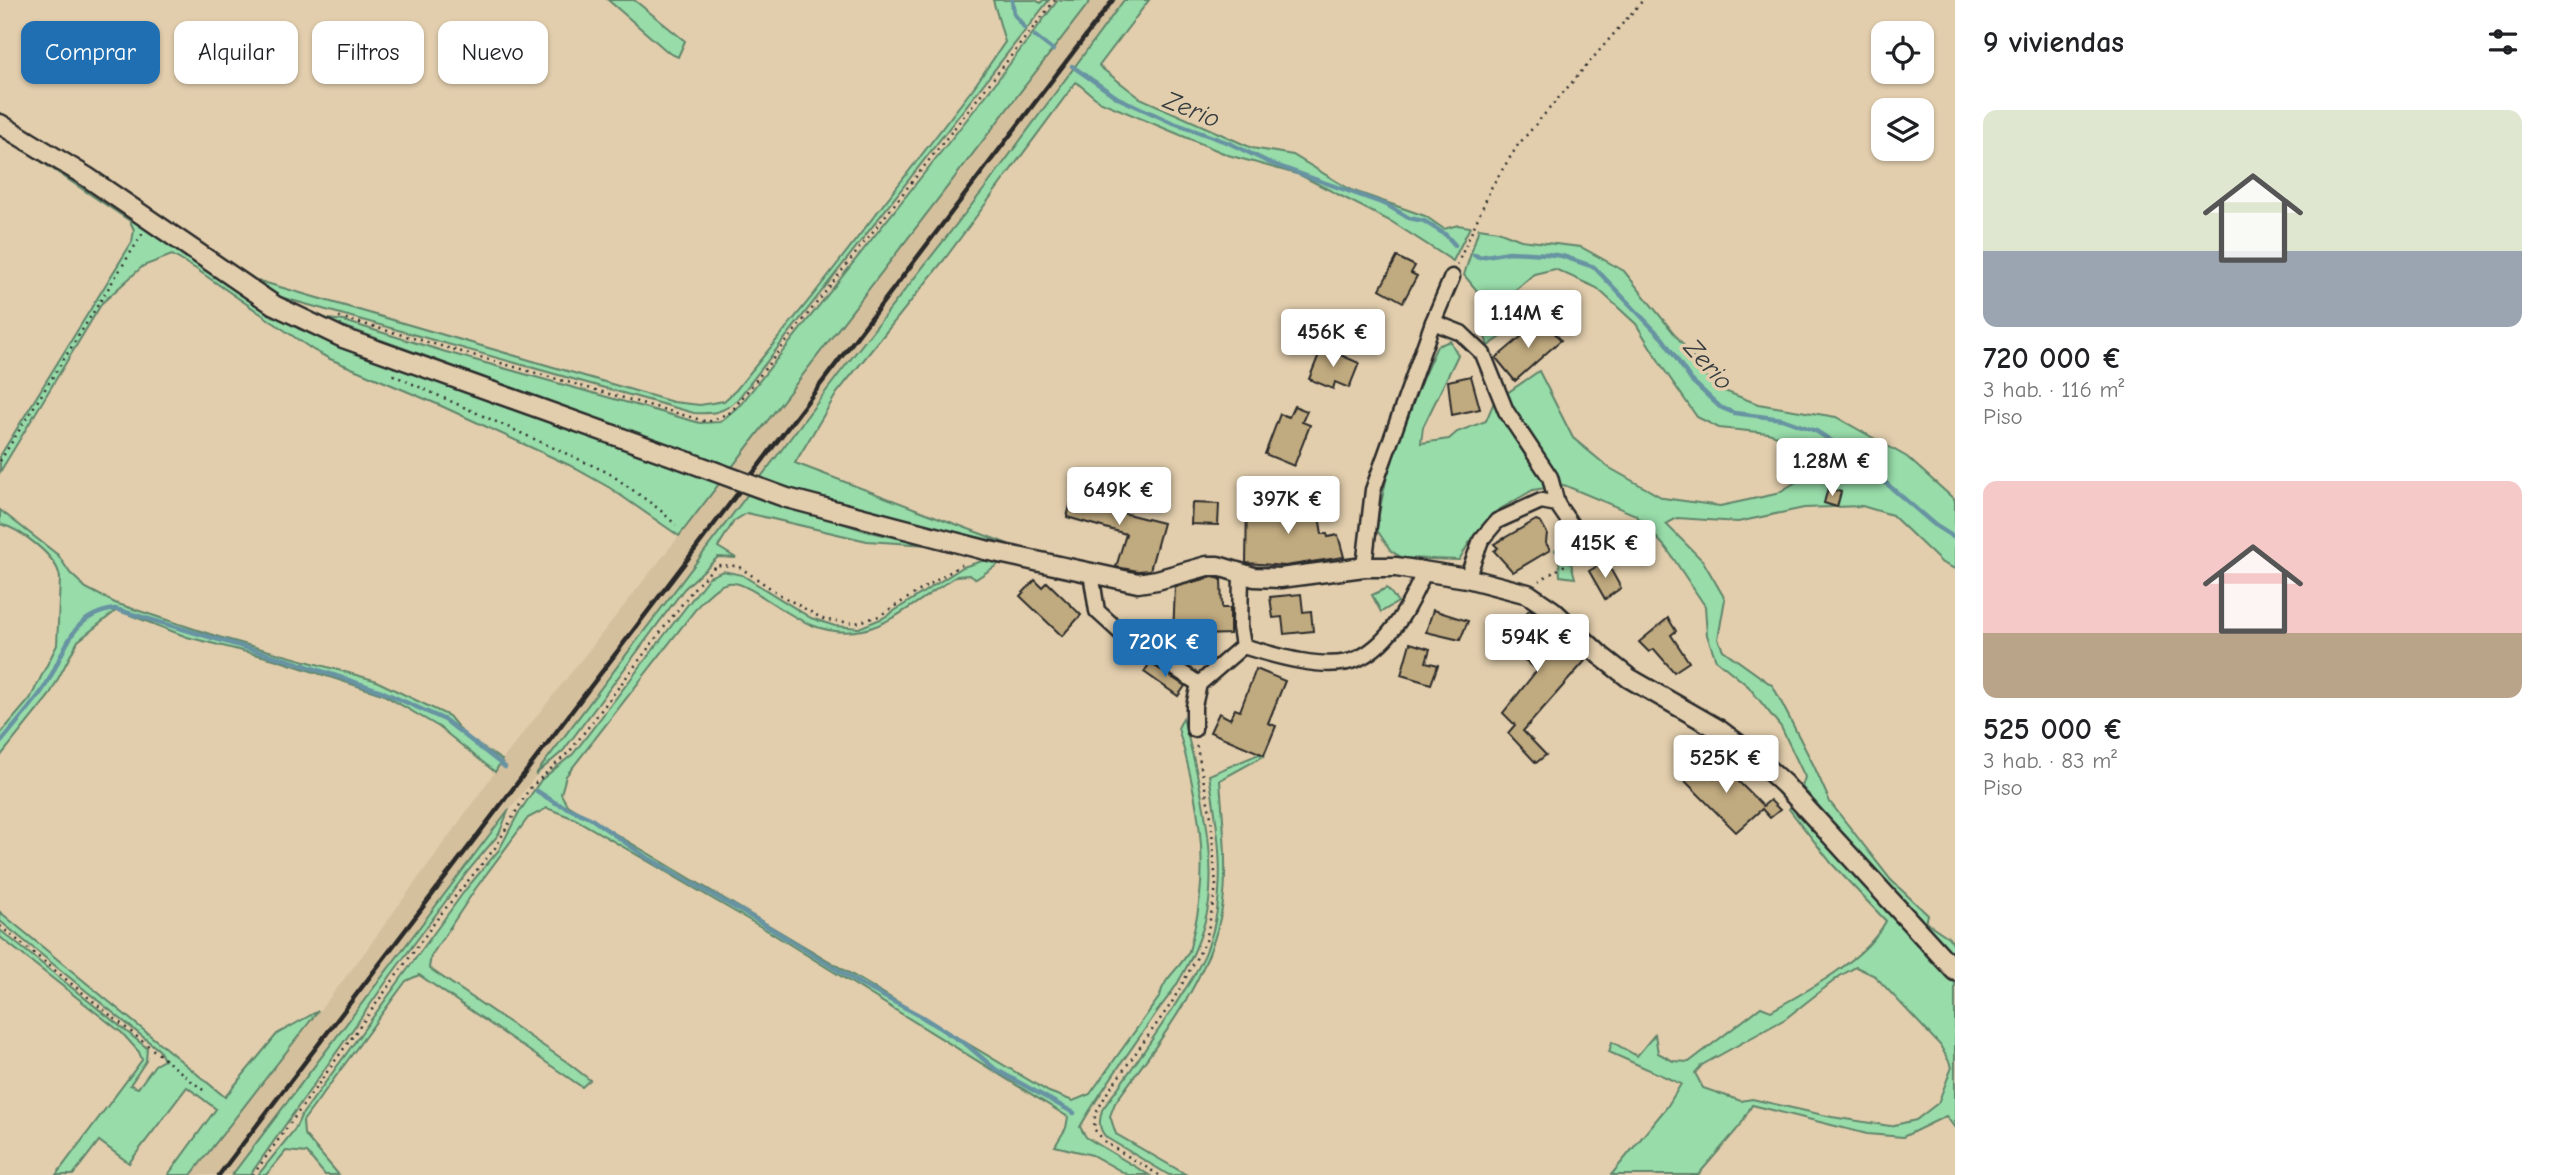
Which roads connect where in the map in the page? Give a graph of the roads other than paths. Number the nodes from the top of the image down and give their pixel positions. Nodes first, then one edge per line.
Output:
1 (0, 124) edge
2 (1452, 277) road end
3 (1433, 322) junction
4 (1557, 504) junction
5 (1585, 545) road end
6 (1364, 567) junction
7 (1425, 570) junction
8 (1091, 573) junction
9 (1241, 574) junction
10 (1467, 578) junction
11 (1243, 646) junction
12 (1199, 684) junction
13 (1194, 729) road end
14 (1955, 971) edge

1 - 8 street, bridge
2 - 3 street
3 - 4 street
3 - 6 street
4 - 5 street
4 - 10 street
6 - 7 street
6 - 9 street
7 - 10 street
7 - 11 street
8 - 9 street
8 - 12 street
9 - 11 street
10 - 14 street
11 - 12 street
12 - 13 street

